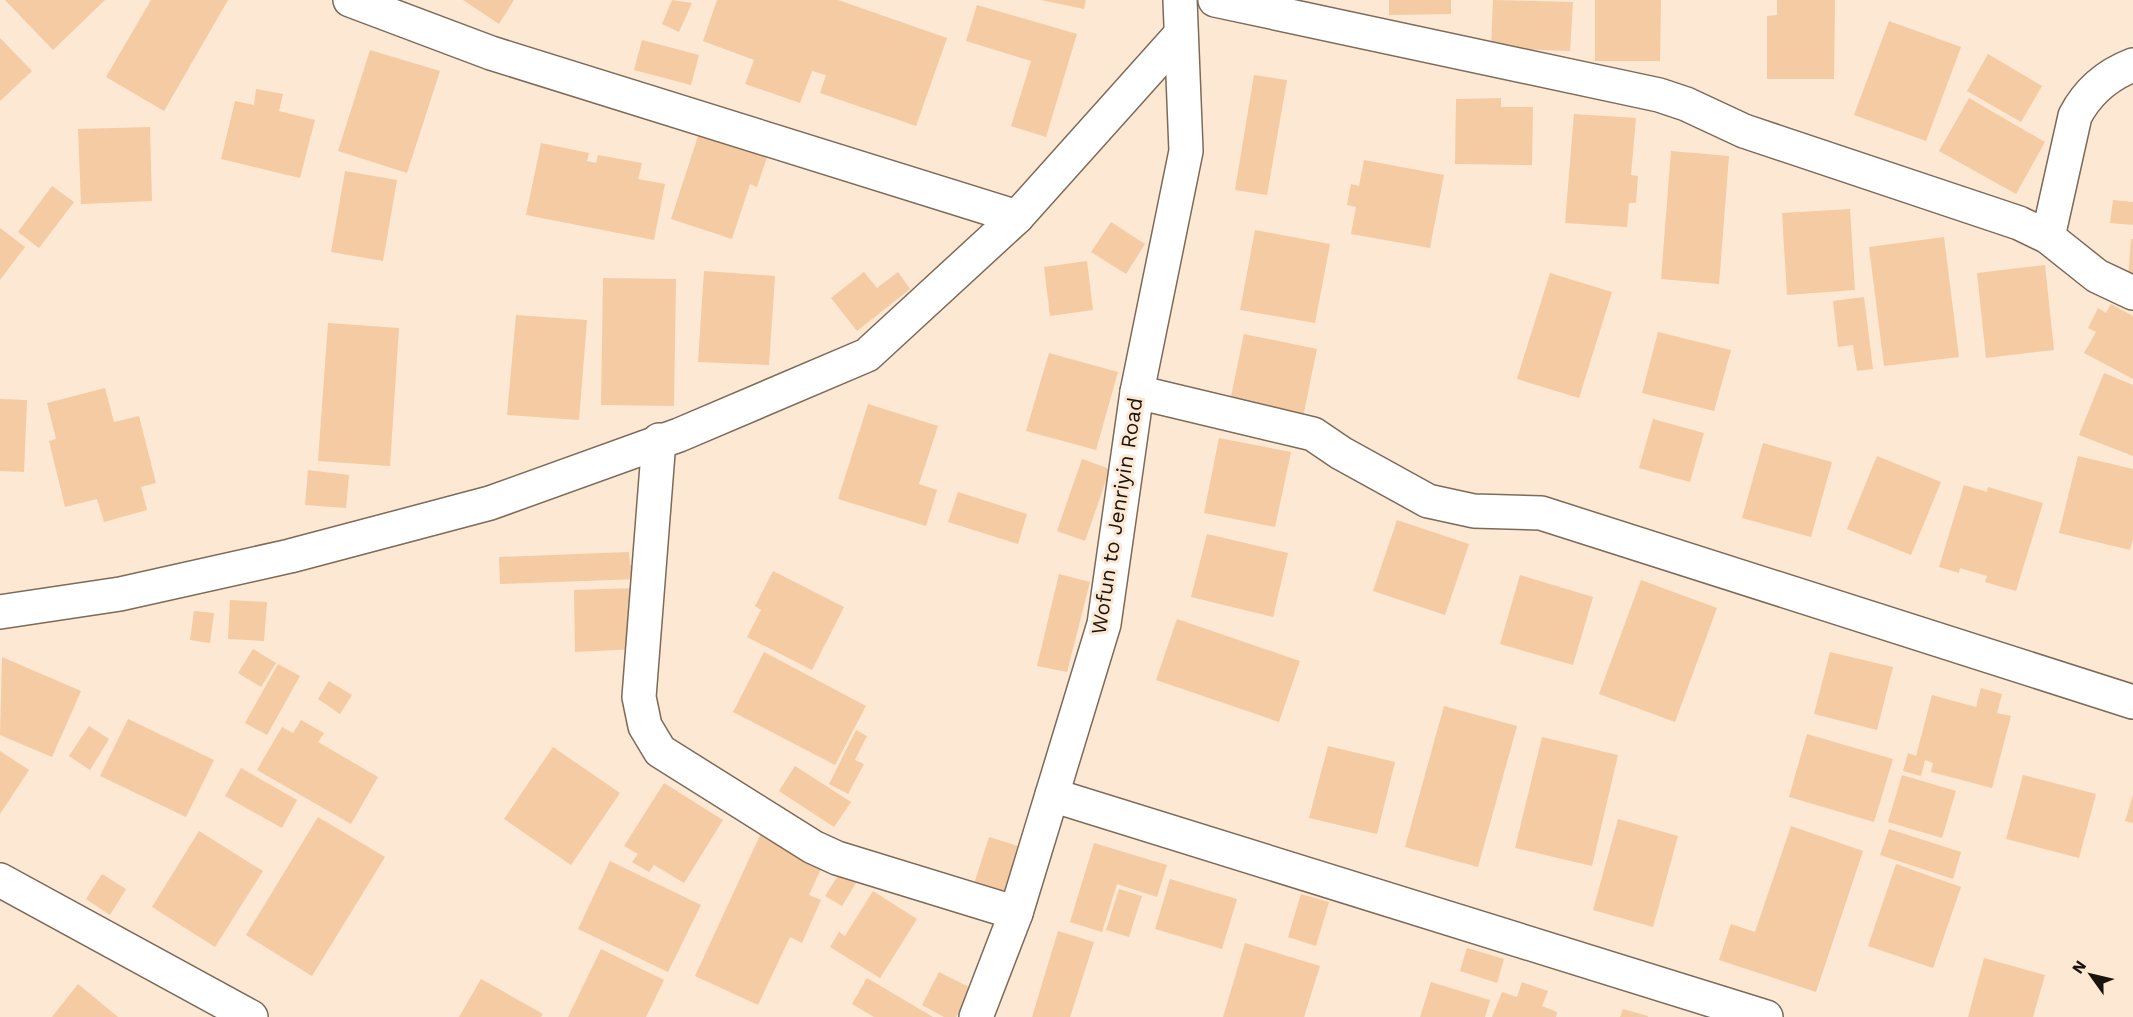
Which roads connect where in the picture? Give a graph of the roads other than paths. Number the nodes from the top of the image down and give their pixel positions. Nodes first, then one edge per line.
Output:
1 (350, 0) edge
2 (1180, 0) edge
3 (1215, 0) edge
4 (1181, 34) junction
5 (2133, 65) edge
6 (1017, 217) junction
7 (2048, 237) junction
8 (2133, 293) edge
9 (1137, 392) junction
10 (658, 440) junction
11 (0, 612) edge
12 (2133, 702) edge
13 (1052, 795) junction
14 (0, 880) edge
15 (1016, 913) junction
16 (251, 1017) edge
17 (976, 1017) edge
18 (1766, 1017) edge

1 - 6 street
2 - 4 street, Wofun to Jenriyin Road
3 - 7 street
4 - 6 street
4 - 9 street, Wofun to Jenriyin Road
5 - 7 street
6 - 10 street
7 - 8 street
9 - 12 street
9 - 13 street, Wofun to Jenriyin Road
10 - 11 street
10 - 15 street
13 - 15 street, Wofun to Jenriyin Road
13 - 18 street
14 - 16 street
15 - 17 street, Wofun to Jenriyin Road

